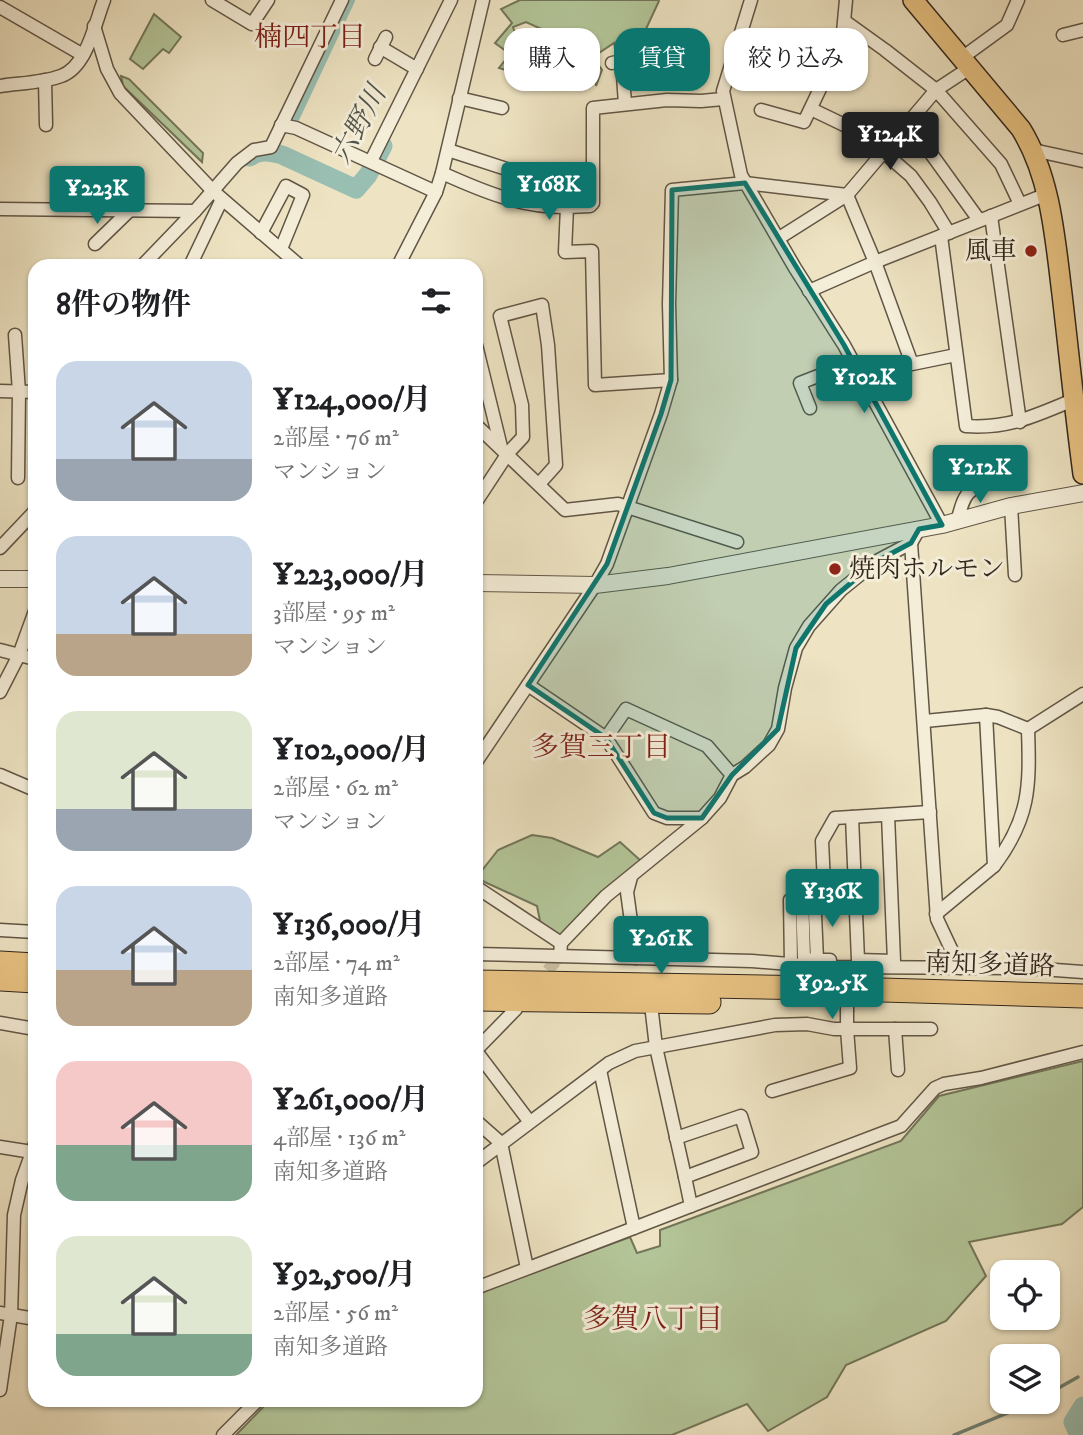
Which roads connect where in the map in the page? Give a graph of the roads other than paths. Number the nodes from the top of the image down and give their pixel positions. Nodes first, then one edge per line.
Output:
1 (104, 0) edge
2 (212, 0) edge
3 (268, 0) edge
4 (451, 0) edge
5 (483, 0) edge
6 (751, 0) edge
7 (846, 0) edge
8 (913, 0) edge
9 (1018, 0) edge
10 (338, 1) edge
11 (0, 7) edge
12 (846, 22) junction
13 (94, 26) junction
14 (1083, 30) edge
15 (1063, 35) dead end
16 (380, 48) dead end
17 (83, 55) junction
18 (967, 62) junction
19 (612, 63) dead end
20 (417, 69) junction
21 (46, 80) junction
22 (0, 86) edge
23 (936, 90) junction
24 (459, 98) junction
25 (723, 99) junction
26 (625, 104) junction
27 (502, 108) dead end
28 (811, 109) junction
29 (761, 110) dead end
30 (909, 123) junction
31 (46, 125) dead end
32 (281, 125) junction
33 (448, 150) junction
34 (1033, 150) junction
35 (884, 153) junction
36 (1083, 161) edge
37 (374, 163) junction
38 (442, 173) junction
39 (519, 173) dead end
40 (745, 183) junction
41 (436, 192) junction
42 (216, 194) junction
43 (1047, 194) junction
44 (847, 195) junction
45 (1020, 204) junction
46 (567, 207) junction
47 (0, 209) edge
48 (131, 209) junction
49 (195, 211) junction
50 (985, 218) junction
51 (261, 233) junction
52 (945, 234) junction
53 (779, 238) junction
54 (95, 244) dead end
55 (283, 256) edge
56 (149, 259) edge
57 (193, 259) edge
58 (402, 259) edge
59 (875, 262) junction
60 (809, 291) junction
61 (15, 335) dead end
62 (956, 355) junction
63 (854, 362) junction
64 (483, 372) edge
65 (671, 380) junction
66 (0, 391) edge
67 (19, 392) junction
68 (28, 392) edge
69 (1073, 400) junction
70 (810, 408) dead end
71 (1020, 422) junction
72 (1080, 431) edge
73 (483, 432) edge
74 (504, 451) junction
75 (1083, 474) edge
76 (18, 478) dead end
77 (996, 481) dead end
78 (539, 484) junction
79 (483, 489) edge
80 (1083, 493) edge
81 (1011, 506) junction
82 (629, 507) junction
83 (28, 518) edge
84 (950, 523) junction
85 (915, 536) junction
86 (737, 542) dead end
87 (0, 548) edge
88 (1015, 575) dead end
89 (0, 579) edge
90 (28, 579) edge
91 (483, 583) edge
92 (595, 585) junction
93 (28, 630) edge
94 (0, 650) edge
95 (19, 655) junction
96 (28, 657) edge
97 (528, 685) junction
98 (0, 692) edge
99 (1083, 694) edge
100 (986, 716) junction
101 (925, 721) junction
102 (1028, 729) junction
103 (606, 738) junction
104 (483, 752) edge
105 (0, 775) edge
106 (732, 775) junction
107 (28, 787) edge
108 (930, 812) junction
109 (888, 815) junction
110 (852, 817) junction
111 (702, 818) junction
112 (994, 866) junction
113 (631, 877) junction
114 (483, 892) edge
115 (808, 893) junction
116 (936, 914) junction
117 (0, 930) edge
118 (28, 932) edge
119 (560, 949) junction
120 (483, 954) edge
121 (636, 958) junction
122 (0, 963) edge
123 (791, 964) junction
124 (852, 964) junction
125 (28, 965) edge
126 (960, 968) junction
127 (1083, 972) edge
128 (0, 979) edge
129 (28, 981) edge
130 (483, 982) edge
131 (1083, 996) edge
132 (483, 999) edge
133 (516, 1009) dead end
134 (1083, 1011) edge
135 (652, 1013) dead end
136 (0, 1023) edge
137 (28, 1028) edge
138 (847, 1029) junction
139 (895, 1029) junction
140 (931, 1029) dead end
141 (483, 1043) edge
142 (656, 1047) junction
143 (1083, 1052) edge
144 (483, 1059) edge
145 (600, 1070) junction
146 (898, 1070) dead end
147 (772, 1091) dead end
148 (529, 1121) junction
149 (483, 1127) edge
150 (677, 1138) junction
151 (501, 1143) junction
152 (0, 1147) edge
153 (28, 1148) edge
154 (483, 1157) edge
155 (28, 1163) edge
156 (685, 1177) junction
157 (691, 1206) junction
158 (634, 1228) junction
159 (527, 1268) junction
160 (483, 1285) edge
161 (5, 1314) edge
162 (28, 1318) edge
163 (0, 1390) edge
164 (251, 1407) edge
165 (223, 1435) edge

1 - 13 street
2 - 3 street
4 - 20 street
5 - 24 street
6 - 25 street
7 - 12 street
8 - 18 main road
9 - 18 street
10 - 32 street
11 - 17 street
12 - 23 street
12 - 28 street
13 - 17 street
13 - 42 street
14 - 15 street
16 - 20 street
17 - 21 street
18 - 23 street
18 - 34 main road
19 - 26 street
20 - 37 street
21 - 22 street
21 - 31 street
23 - 30 street
23 - 45 street
24 - 27 street
24 - 33 street
25 - 26 street
25 - 40 street
26 - 46 street
28 - 29 street
28 - 35 street
30 - 35 street
30 - 50 street
32 - 37 street
32 - 42 street
33 - 38 street
33 - 39 street
34 - 36 street
34 - 43 main road
35 - 44 street
35 - 52 street
37 - 41 street
38 - 41 street
38 - 46 street
40 - 44 street
40 - 53 street
40 - 65 street
41 - 58 street
42 - 49 street
42 - 51 street
42 - 57 street
43 - 45 street
43 - 69 main road
44 - 53 street
44 - 59 street
45 - 50 street
46 - 65 street
47 - 48 street
48 - 49 street
48 - 54 street
49 - 56 street
50 - 52 street
50 - 71 street
51 - 55 street
51 - 55 street
52 - 59 street
52 - 62 street
53 - 60 street
59 - 60 street
59 - 62 street
60 - 63 street
61 - 67 street
62 - 71 street
63 - 70 street
63 - 84 street
64 - 74 street
65 - 82 street
66 - 67 street
67 - 68 street
67 - 76 street
69 - 71 street
69 - 72 main road
72 - 75 main road
73 - 74 street
74 - 78 street
74 - 78 street
74 - 79 street
77 - 84 street
78 - 82 street
80 - 81 street
81 - 84 street
81 - 88 street
82 - 86 street
82 - 92 street
83 - 87 street
84 - 85 street
85 - 92 street
85 - 101 street
85 - 106 street
89 - 90 street
91 - 92 street
92 - 97 street
93 - 95 street
94 - 95 street
95 - 96 street
95 - 98 street
97 - 103 street
97 - 104 street
99 - 102 street
100 - 101 street
100 - 102 street
100 - 112 street
101 - 108 street
102 - 112 street
103 - 106 street
103 - 111 street
105 - 107 street
106 - 111 street
108 - 109 street
108 - 116 street
109 - 110 street
109 - 124 street
110 - 115 street
110 - 124 street
111 - 113 street
112 - 116 street
113 - 119 street
113 - 121 street
114 - 119 street
115 - 123 street
115 - 124 street
116 - 126 street
117 - 118 street
119 - 120 street
119 - 121 street
121 - 123 street
122 - 125 highway
123 - 124 street
124 - 126 street
124 - 138 street, bridge
126 - 127 street
128 - 129 highway
130 - 131 highway, 南知多道路
132 - 134 highway, 南知多道路
133 - 141 street
135 - 142 street
136 - 137 street
138 - 139 street
138 - 142 street
138 - 147 street
139 - 140 street
139 - 146 street
142 - 145 street
142 - 150 street
143 - 157 street
144 - 148 street
145 - 148 street
145 - 158 street
148 - 151 street
149 - 151 street
150 - 156 street
150 - 156 street
151 - 154 street
151 - 159 street
152 - 153 street
155 - 161 street
156 - 157 street
157 - 158 street
158 - 159 street
159 - 160 street
161 - 162 street
161 - 163 street
164 - 165 street

